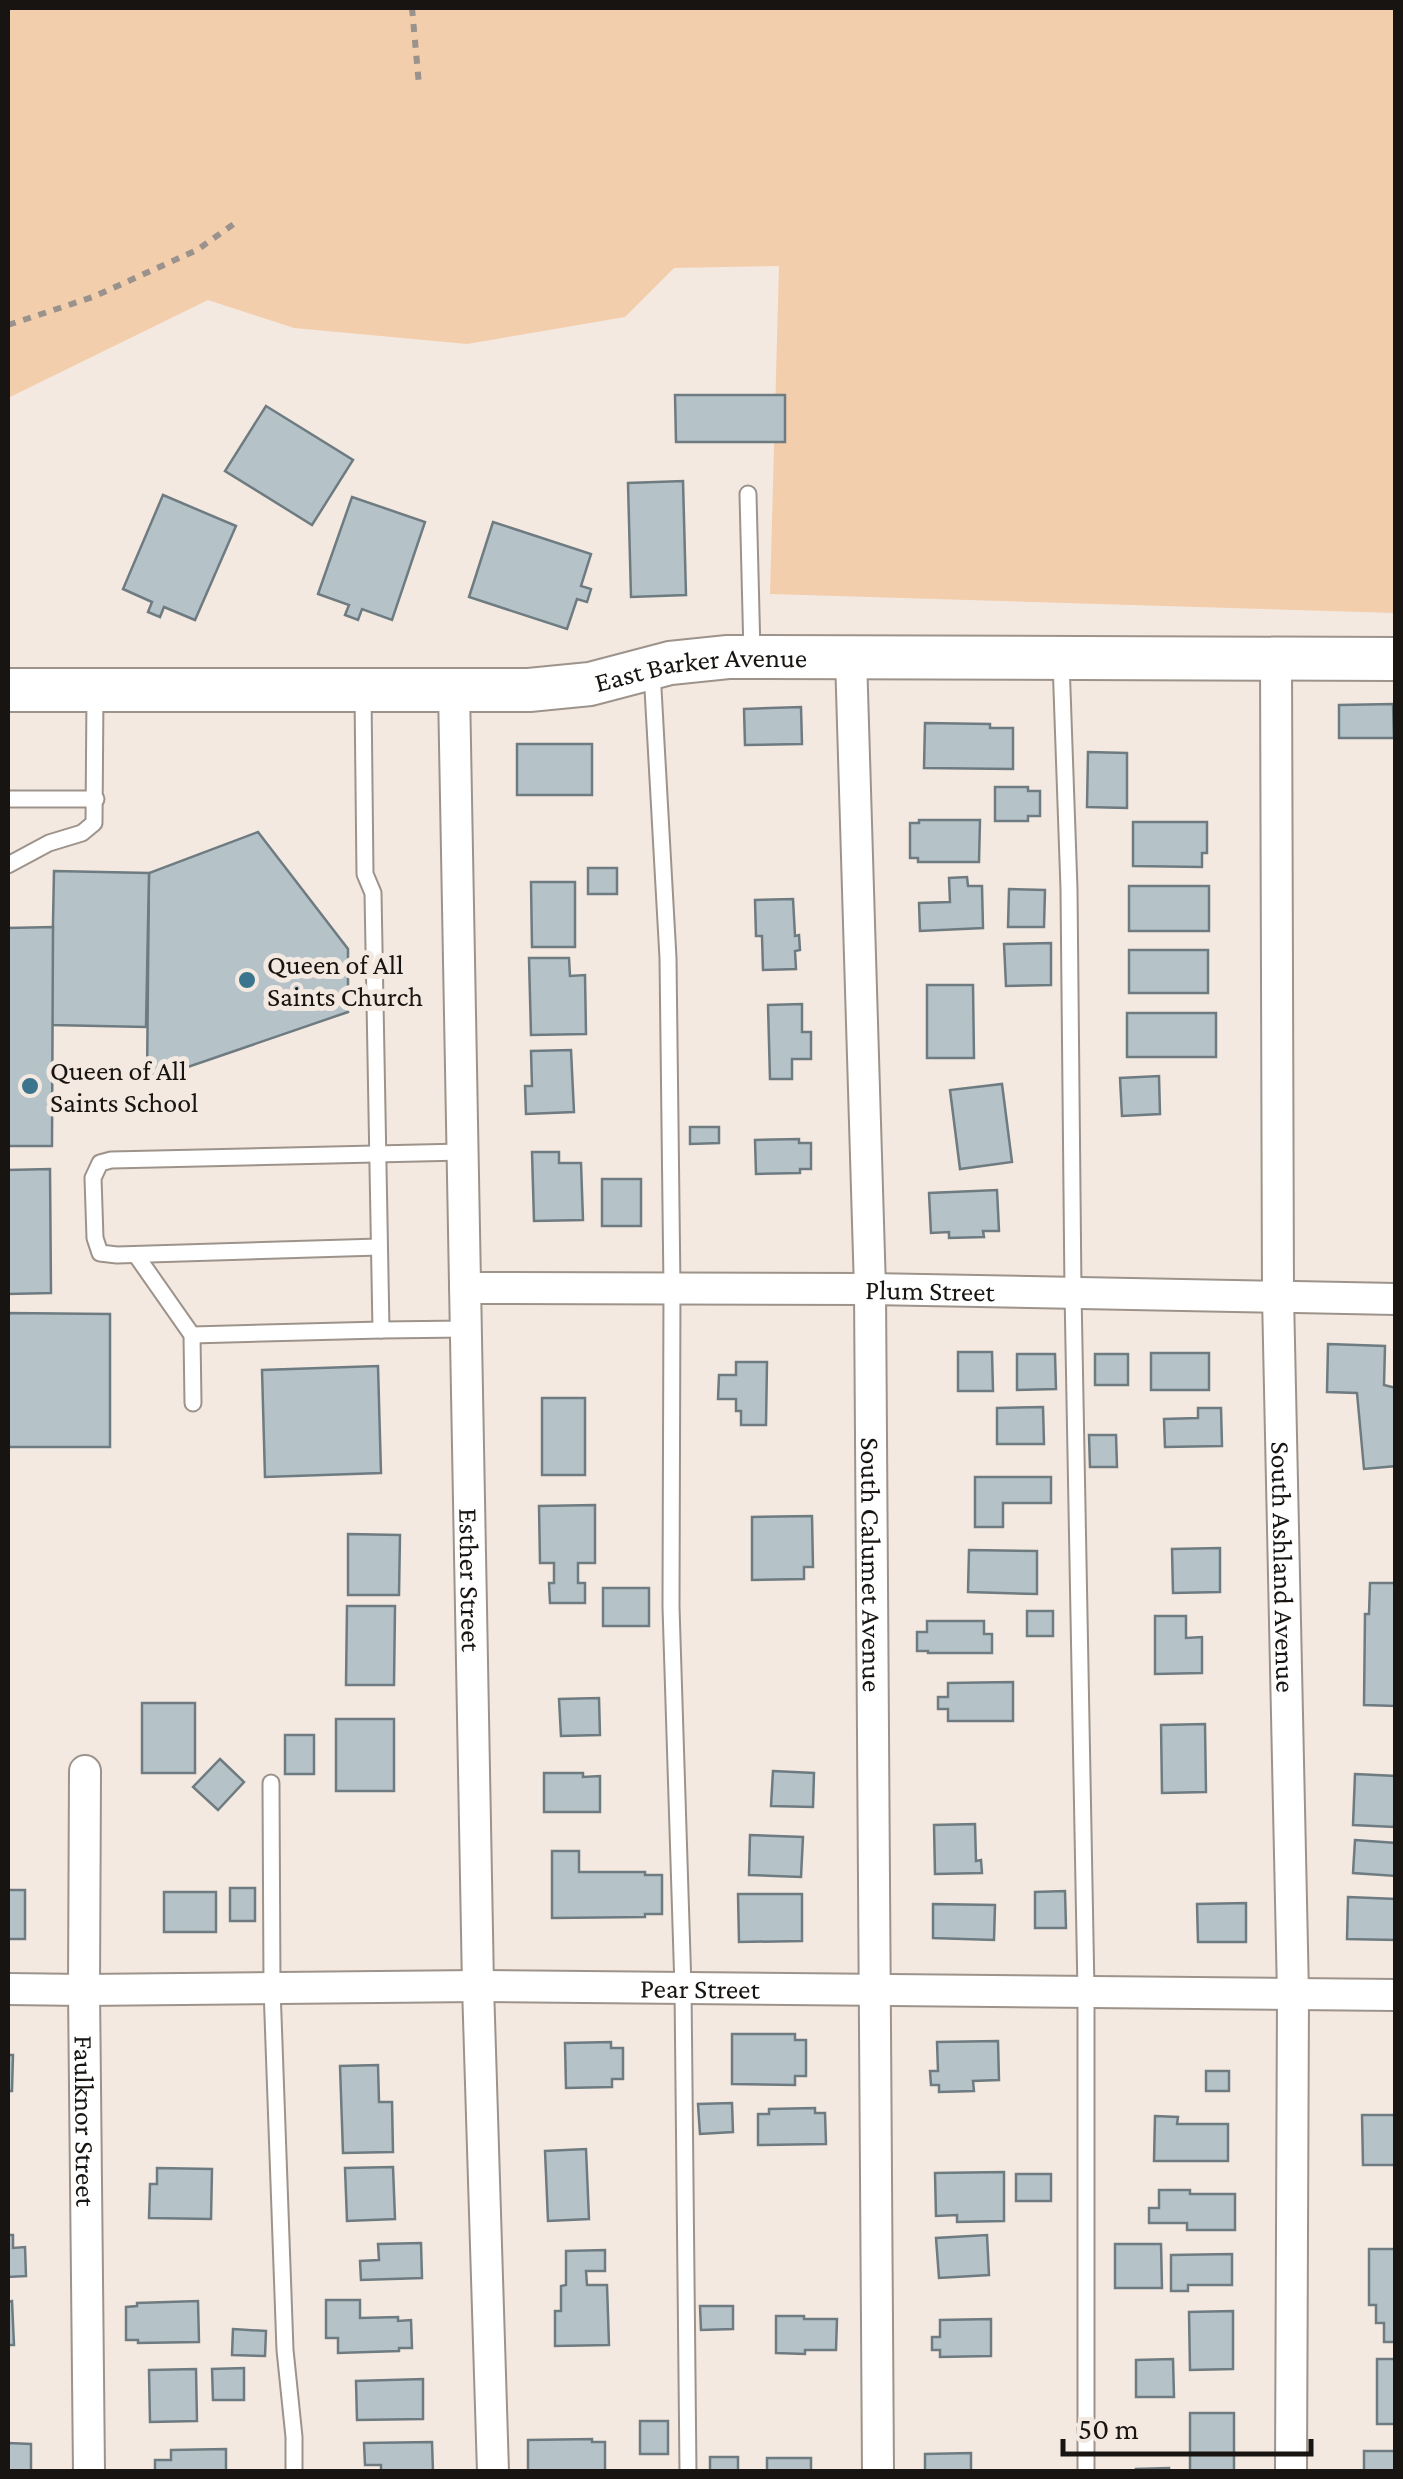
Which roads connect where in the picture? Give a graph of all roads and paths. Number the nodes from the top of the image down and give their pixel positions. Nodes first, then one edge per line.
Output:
1 (412, 8) edge
2 (419, 86) dead end
3 (238, 221) dead end
4 (8, 325) edge
5 (748, 494) dead end
6 (752, 657) junction
7 (852, 657) junction
8 (1061, 658) junction
9 (1276, 659) junction
10 (1396, 659) edge
11 (652, 668) junction
12 (8, 690) edge
13 (95, 690) junction
14 (363, 690) junction
15 (454, 690) junction
16 (8, 799) edge
17 (96, 799) junction
18 (8, 865) edge
19 (462, 1152) junction
20 (376, 1154) junction
21 (379, 1247) junction
22 (136, 1255) junction
23 (466, 1288) junction
24 (672, 1288) junction
25 (870, 1289) junction
26 (1073, 1292) junction
27 (1278, 1296) junction
28 (1396, 1299) edge
29 (466, 1329) junction
30 (381, 1330) junction
31 (192, 1334) junction
32 (193, 1403) dead end
33 (85, 1772) dead end
34 (271, 1783) dead end
35 (478, 1986) junction
36 (272, 1988) junction
37 (683, 1988) junction
38 (8, 1989) edge
39 (84, 1990) junction
40 (876, 1990) junction
41 (1086, 1992) junction
42 (1293, 1994) junction
43 (1396, 1995) edge
44 (89, 2472) edge
45 (294, 2472) edge
46 (493, 2472) edge
47 (688, 2472) edge
48 (878, 2472) edge
49 (1086, 2472) edge
50 (1291, 2472) edge

1 - 2 path
3 - 4 path
5 - 6 lane
6 - 7 street, East Barker Avenue
6 - 11 street, East Barker Avenue
7 - 8 street, East Barker Avenue
7 - 25 street, South Calumet Avenue
8 - 9 street, East Barker Avenue
8 - 26 lane
9 - 10 street, East Barker Avenue
9 - 27 street, South Ashland Avenue
11 - 15 street, East Barker Avenue
11 - 24 lane
12 - 13 street, East Barker Avenue
13 - 14 street, East Barker Avenue
13 - 17 lane
14 - 15 street, East Barker Avenue
14 - 20 lane
15 - 19 street, Esther Street
16 - 17 lane
17 - 18 lane
19 - 20 lane
19 - 23 street, Esther Street
20 - 21 lane
20 - 22 lane
21 - 22 lane
21 - 30 lane
22 - 31 lane
23 - 24 street, Plum Street
23 - 29 street, Esther Street
24 - 25 street, Plum Street
24 - 37 lane
25 - 26 street, Plum Street
25 - 40 street, South Calumet Avenue
26 - 27 street, Plum Street
26 - 41 lane
27 - 28 street, Plum Street
27 - 42 street, South Ashland Avenue
29 - 30 lane
29 - 35 street, Esther Street
30 - 31 lane
31 - 32 lane
33 - 39 street, Faulknor Street
34 - 36 lane
35 - 36 street, Pear Street
35 - 37 street, Pear Street
35 - 46 street, Esther Street
36 - 39 street, Pear Street
36 - 45 lane
37 - 40 street, Pear Street
37 - 47 lane
38 - 39 street, Pear Street
39 - 44 street, Faulknor Street
40 - 41 street, Pear Street
40 - 48 street, South Calumet Avenue
41 - 42 street, Pear Street
41 - 49 lane
42 - 43 street, Pear Street
42 - 50 street, South Ashland Avenue

